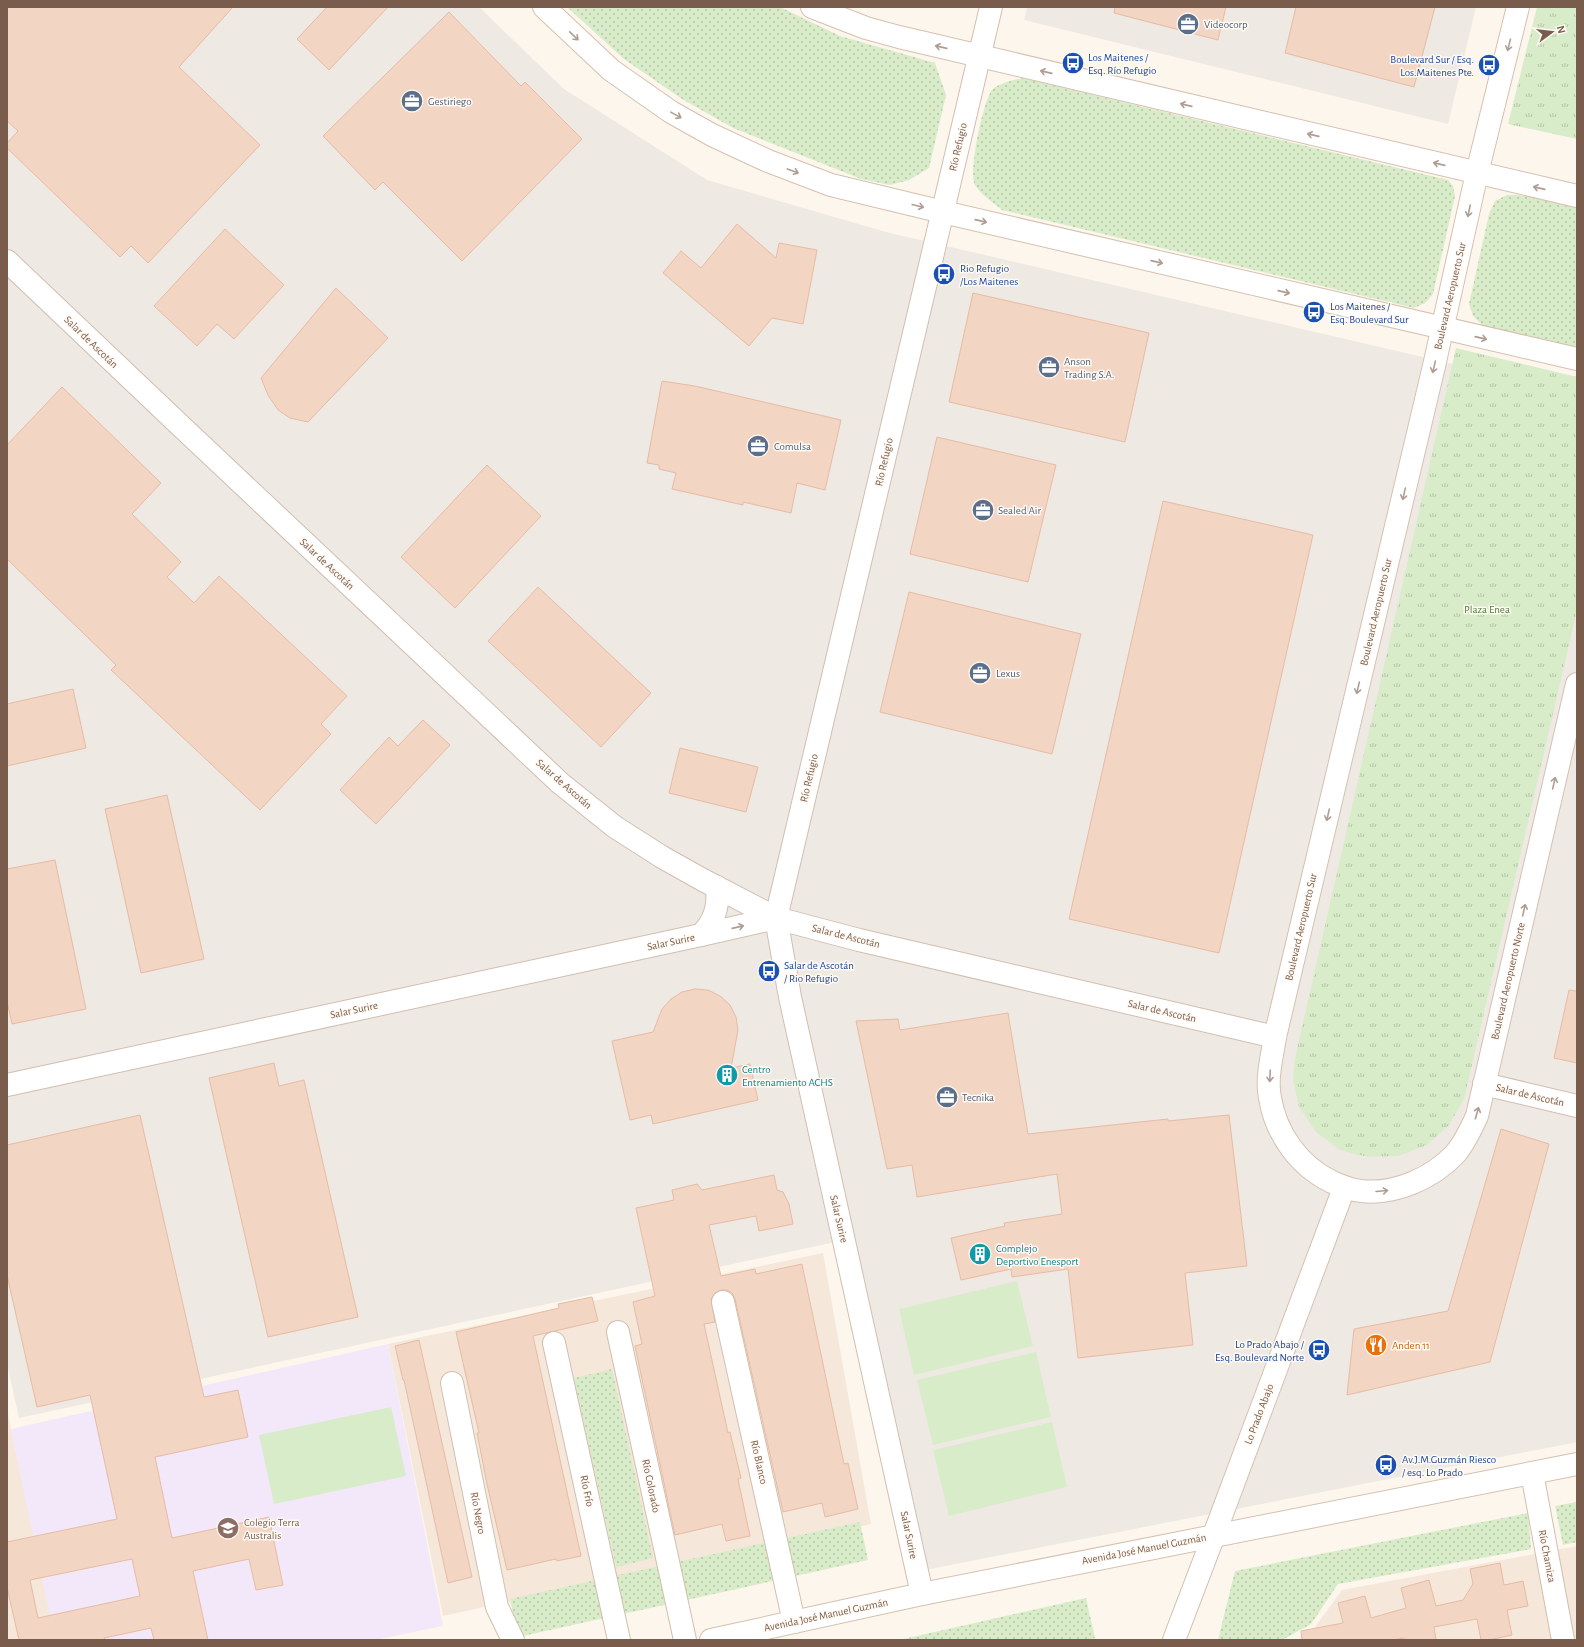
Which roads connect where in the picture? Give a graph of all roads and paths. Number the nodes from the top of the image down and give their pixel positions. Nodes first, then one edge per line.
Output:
1 (544, 7) edge
2 (812, 7) edge
3 (991, 7) edge
4 (1518, 7) edge
5 (979, 56) junction
6 (1477, 173) junction
7 (1577, 196) edge
8 (943, 212) junction
9 (7, 261) edge
10 (1443, 329) junction
11 (1577, 360) edge
12 (1577, 684) edge
13 (717, 887) junction
14 (776, 918) junction
15 (701, 935) junction
16 (1275, 1037) junction
17 (1484, 1084) junction
18 (7, 1085) edge
19 (1577, 1106) edge
20 (1344, 1188) junction
21 (723, 1302) dead end
22 (618, 1332) dead end
23 (554, 1342) dead end
24 (452, 1383) dead end
25 (1577, 1464) edge
26 (1532, 1473) junction
27 (1214, 1535) junction
28 (922, 1594) junction
29 (794, 1622) junction
30 (724, 1639) edge
31 (513, 1640) edge
32 (619, 1640) edge
33 (685, 1640) edge
34 (1174, 1640) edge
35 (1563, 1640) edge

1 -> 8 street
5 -> 2 street
3 - 5 street, Río Refugio
4 -> 6 street, Boulevard Aeropuerto Sur
6 -> 5 street
5 - 8 street, Río Refugio
7 -> 6 street
6 -> 10 street, Boulevard Aeropuerto Sur
8 -> 10 street
8 - 14 street, Río Refugio
9 - 13 street, Salar de Ascotán
10 -> 11 street
10 -> 16 street, Boulevard Aeropuerto Sur
17 -> 12 street, Boulevard Aeropuerto Norte
13 - 14 street, Salar de Ascotán
13 - 15 street, Salar Surire
15 -> 14 street, Salar Surire
14 - 16 street, Salar de Ascotán
14 - 28 street, Salar Surire
15 - 18 street, Salar Surire
16 -> 20 street, Boulevard Aeropuerto Sur
17 - 19 street, Salar de Ascotán
20 -> 17 street, Boulevard Aeropuerto Norte
20 - 27 street, Lo Prado Abajo
21 - 29 street, Río Blanco
22 - 33 street, Río Colorado
23 - 32 street, Río Frío
24 - 31 street, Río Negro
25 - 26 street, Avenida José Manuel Guzmán
26 - 27 street, Avenida José Manuel Guzmán
26 - 35 street, Río Chamiza
27 - 28 street, Avenida José Manuel Guzmán
27 - 34 street, Lo Prado Abajo
28 - 29 street, Avenida José Manuel Guzmán
29 - 30 street, Avenida José Manuel Guzmán

